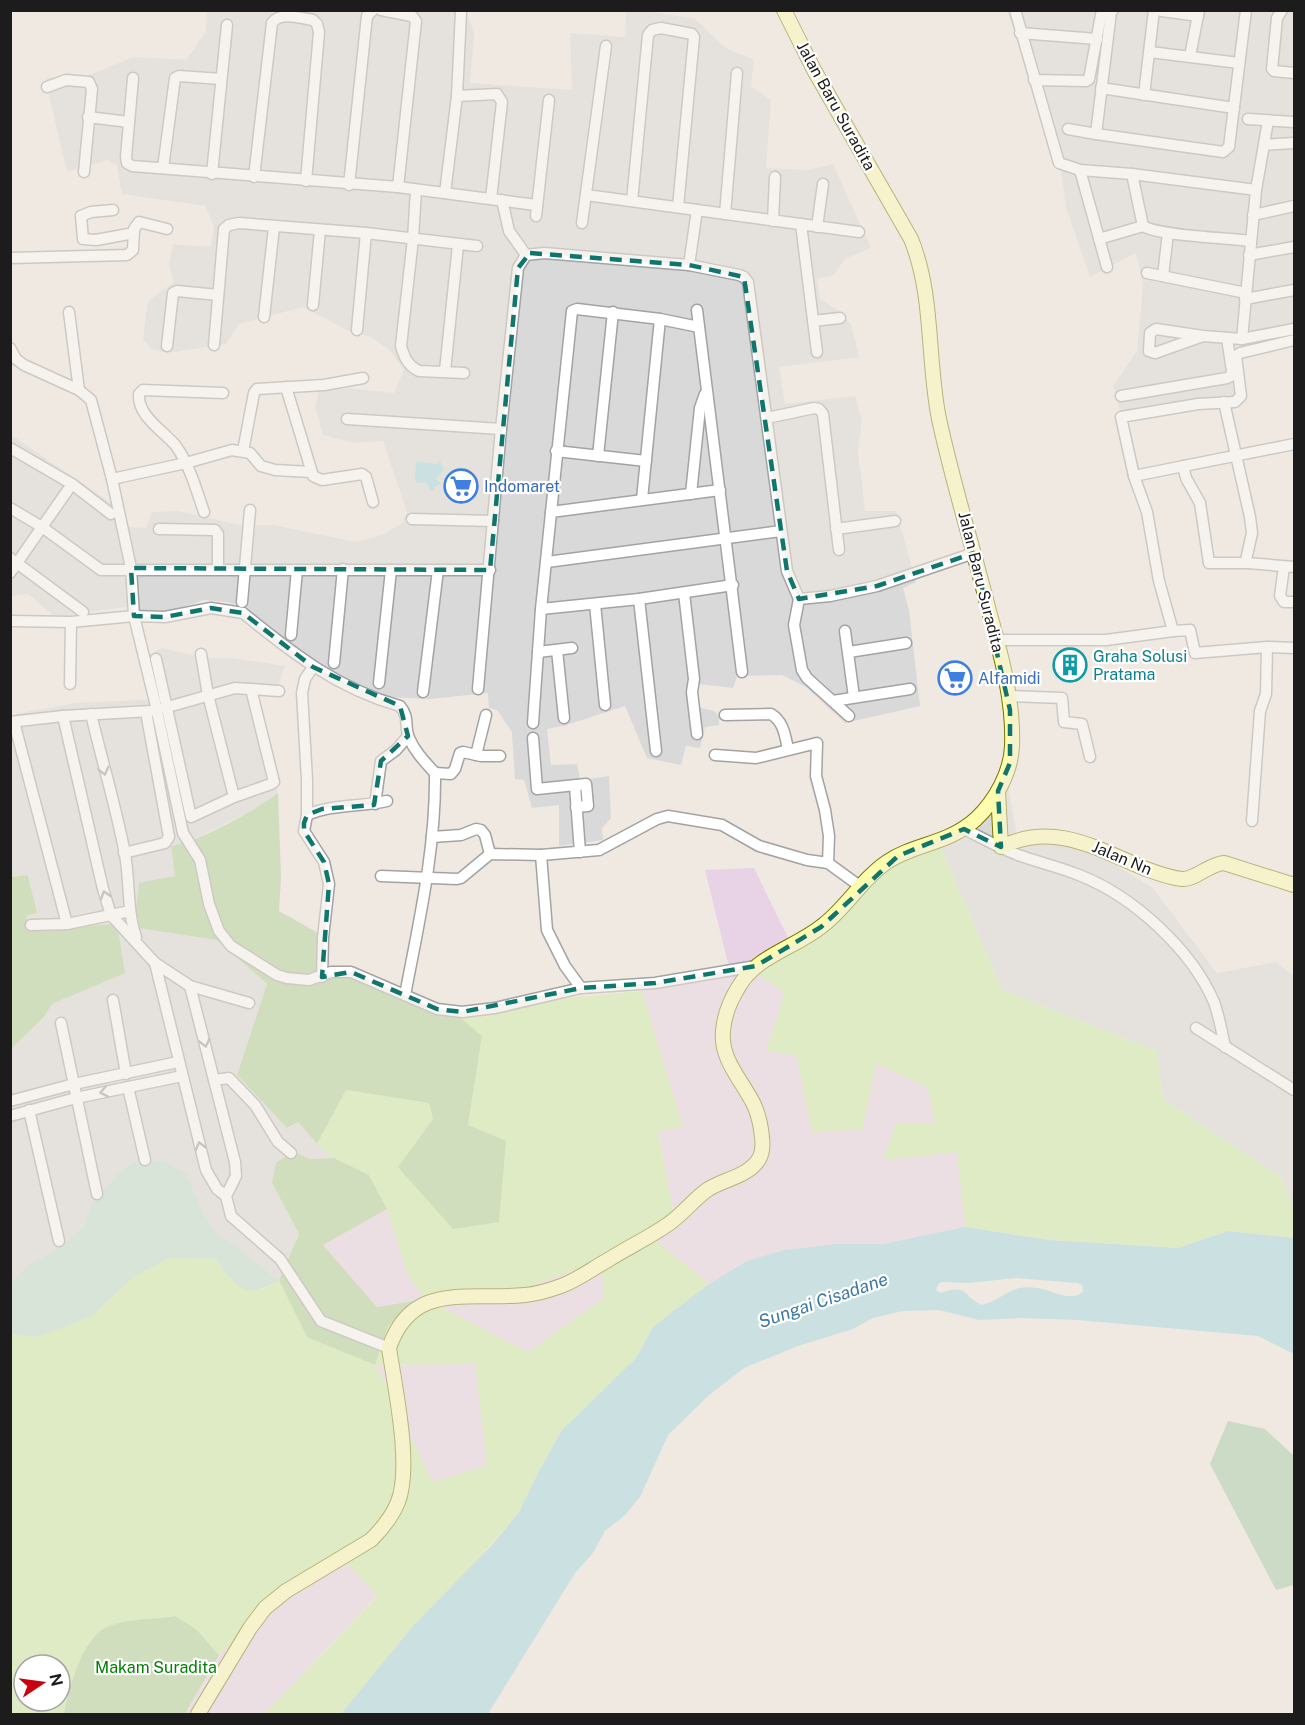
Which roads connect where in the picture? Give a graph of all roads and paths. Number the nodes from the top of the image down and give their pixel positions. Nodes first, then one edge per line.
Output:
1 (373, 10) edge
2 (381, 10) edge
3 (784, 10) edge
4 (1015, 10) edge
5 (1102, 10) edge
6 (1113, 10) edge
7 (1155, 10) edge
8 (1245, 10) edge
9 (1282, 10) edge
10 (462, 12) edge
11 (1198, 14) edge
12 (227, 25) dead end
13 (1020, 33) junction
14 (1097, 39) junction
15 (606, 46) dead end
16 (1150, 52) junction
17 (1190, 57) junction
18 (1239, 63) junction
19 (737, 73) dead end
20 (1294, 74) edge
21 (133, 78) dead end
22 (221, 79) junction
23 (1034, 80) junction
24 (47, 87) dead end
25 (1101, 88) junction
26 (1144, 95) junction
27 (457, 96) junction
28 (549, 100) dead end
29 (1234, 108) junction
30 (88, 117) junction
31 (1248, 119) dead end
32 (1268, 121) junction
33 (129, 122) junction
34 (1294, 122) edge
35 (1068, 129) dead end
36 (1096, 134) junction
37 (1294, 143) edge
38 (1264, 145) junction
39 (163, 168) junction
40 (1080, 170) junction
41 (84, 172) dead end
42 (212, 174) junction
43 (1132, 174) junction
44 (254, 177) junction
45 (775, 177) dead end
46 (306, 181) junction
47 (823, 184) dead end
48 (349, 185) junction
49 (398, 187) junction
50 (416, 190) junction
51 (1256, 190) junction
52 (445, 193) junction
53 (586, 195) junction
54 (496, 200) junction
55 (632, 201) junction
56 (1294, 206) edge
57 (678, 207) junction
58 (113, 210) dead end
59 (696, 210) junction
60 (725, 214) junction
61 (1253, 215) junction
62 (773, 220) junction
63 (582, 223) dead end
64 (801, 224) junction
65 (1143, 226) junction
66 (274, 227) junction
67 (817, 227) junction
68 (167, 229) dead end
69 (320, 230) junction
70 (859, 232) dead end
71 (134, 233) junction
72 (366, 233) junction
73 (1168, 233) junction
74 (413, 239) junction
75 (1098, 239) junction
76 (1251, 241) junction
77 (458, 245) junction
78 (477, 246) dead end
79 (1294, 247) edge
80 (526, 255) junction
81 (1249, 255) junction
82 (10, 258) edge
83 (689, 265) junction
84 (1107, 267) dead end
85 (1147, 273) dead end
86 (1163, 276) junction
87 (1294, 290) edge
88 (218, 295) junction
89 (1246, 296) junction
90 (314, 305) dead end
91 (697, 310) dead end
92 (69, 312) dead end
93 (613, 312) junction
94 (264, 317) dead end
95 (840, 318) dead end
96 (660, 319) junction
97 (813, 321) junction
98 (699, 327) junction
99 (1294, 329) edge
100 (357, 330) dead end
101 (1203, 336) dead end
102 (1227, 338) junction
103 (1242, 339) junction
104 (1294, 340) edge
105 (214, 345) dead end
106 (166, 346) dead end
107 (10, 348) edge
108 (817, 352) dead end
109 (445, 371) junction
110 (464, 373) dead end
111 (363, 378) dead end
112 (286, 387) junction
113 (79, 390) junction
114 (706, 391) junction
115 (223, 393) dead end
116 (1121, 396) dead end
117 (1224, 402) junction
118 (767, 418) junction
119 (347, 419) dead end
120 (501, 429) junction
121 (1294, 444) edge
122 (10, 448) edge
123 (243, 451) junction
124 (556, 451) junction
125 (598, 456) junction
126 (1236, 457) junction
127 (646, 461) junction
128 (186, 463) junction
129 (1183, 466) junction
130 (311, 472) junction
131 (1134, 476) junction
132 (112, 479) junction
133 (72, 484) junction
134 (720, 490) junction
135 (691, 494) junction
136 (642, 499) junction
137 (373, 502) dead end
138 (10, 507) edge
139 (250, 510) dead end
140 (204, 512) dead end
141 (551, 512) junction
142 (111, 514) dead end
143 (412, 519) dead end
144 (494, 521) junction
145 (895, 521) dead end
146 (42, 527) junction
147 (836, 529) junction
148 (159, 530) dead end
149 (781, 531) junction
150 (727, 537) junction
151 (839, 550) dead end
152 (974, 553) junction
153 (14, 560) edge
154 (547, 562) junction
155 (1248, 563) junction
156 (1289, 567) edge
157 (131, 568) junction
158 (218, 569) junction
159 (343, 569) junction
160 (246, 570) junction
161 (297, 570) junction
162 (391, 570) junction
163 (438, 570) junction
164 (490, 570) junction
165 (10, 573) edge
166 (733, 585) junction
167 (684, 592) junction
168 (639, 599) junction
169 (799, 599) junction
170 (242, 602) dead end
171 (1294, 602) edge
172 (595, 604) junction
173 (541, 609) junction
174 (83, 612) dead end
175 (134, 616) junction
176 (10, 621) edge
177 (70, 622) junction
178 (844, 631) dead end
179 (1173, 631) junction
180 (291, 635) dead end
181 (997, 640) junction
182 (906, 643) dead end
183 (1267, 647) junction
184 (572, 648) dead end
185 (1294, 648) edge
186 (557, 650) junction
187 (538, 652) junction
188 (849, 652) junction
189 (201, 654) dead end
190 (156, 659) dead end
191 (334, 663) dead end
192 (313, 668) junction
193 (742, 672) dead end
194 (70, 684) dead end
195 (379, 684) dead end
196 (251, 689) junction
197 (478, 689) dead end
198 (910, 689) dead end
199 (279, 692) dead end
200 (423, 692) dead end
201 (208, 695) junction
202 (1008, 696) junction
203 (854, 697) junction
204 (833, 701) junction
205 (605, 705) dead end
206 (165, 708) junction
207 (91, 714) junction
208 (486, 715) dead end
209 (725, 715) dead end
210 (63, 716) junction
211 (849, 716) dead end
212 (564, 718) dead end
213 (12, 722) edge
214 (533, 723) dead end
215 (697, 734) dead end
216 (408, 736) junction
217 (533, 738) dead end
218 (788, 749) junction
219 (656, 751) dead end
220 (476, 755) junction
221 (715, 755) dead end
222 (500, 756) dead end
223 (1090, 757) dead end
224 (435, 773) junction
225 (998, 791) junction
226 (234, 797) junction
227 (387, 801) dead end
228 (375, 804) junction
229 (307, 815) junction
230 (1252, 821) dead end
231 (964, 829) junction
232 (432, 837) junction
233 (1001, 847) junction
234 (580, 852) junction
235 (124, 853) junction
236 (490, 854) junction
237 (541, 855) junction
238 (828, 863) junction
239 (381, 876) dead end
240 (428, 879) junction
241 (1294, 885) edge
242 (861, 887) junction
243 (130, 911) junction
244 (111, 915) junction
245 (67, 924) junction
246 (31, 925) dead end
247 (137, 942) junction
248 (155, 963) junction
249 (756, 966) junction
250 (322, 977) junction
251 (190, 986) junction
252 (580, 988) junction
253 (405, 995) junction
254 (113, 1000) dead end
255 (249, 1003) dead end
256 (61, 1023) dead end
257 (1196, 1028) dead end
258 (1225, 1047) junction
259 (178, 1062) junction
260 (126, 1074) junction
261 (182, 1076) junction
262 (214, 1080) junction
263 (74, 1084) junction
264 (128, 1087) junction
265 (1294, 1090) edge
266 (76, 1098) junction
267 (10, 1101) edge
268 (29, 1110) junction
269 (10, 1116) edge
270 (291, 1153) dead end
271 (145, 1160) dead end
272 (97, 1194) dead end
273 (226, 1197) junction
274 (59, 1241) dead end
275 (389, 1348) junction
276 (198, 1714) edge

1 - 48 street
2 - 49 street
3 - 152 main road, Jalan Baru Suradita
4 - 13 street
5 - 14 street
6 - 25 street
7 - 11 street
7 - 16 street
8 - 18 street
9 - 20 street
10 - 27 street
11 - 17 street
12 - 22 street
13 - 14 street
13 - 23 street
14 - 23 street
15 - 53 street
16 - 17 street
16 - 26 street
17 - 18 street
18 - 29 street
19 - 60 street
21 - 33 street
22 - 39 street
22 - 42 street
23 - 40 street
24 - 30 street
25 - 26 street
25 - 36 street
26 - 29 street
27 - 52 street
27 - 54 street
28 - 54 street
29 - 36 street
30 - 33 street
30 - 41 street
31 - 32 street
32 - 34 street
32 - 38 street
33 - 39 street
35 - 36 street
37 - 38 street
38 - 51 street
39 - 42 street
40 - 43 street
40 - 75 street
42 - 44 street
43 - 51 street
43 - 65 street
44 - 46 street
44 - 46 street
45 - 62 street
46 - 48 street
47 - 67 street
48 - 49 street
49 - 50 street
50 - 52 street
50 - 74 street
51 - 61 street
52 - 54 street
53 - 55 street
53 - 63 street
54 - 80 street
55 - 57 street
55 - 57 street
56 - 61 street
57 - 59 street
58 - 71 street
59 - 60 street
59 - 83 street
60 - 62 street
61 - 76 street
62 - 64 street
64 - 67 street
64 - 97 street
65 - 73 street
65 - 75 street
66 - 69 street
66 - 88 street
66 - 94 street
67 - 70 street
68 - 71 street
69 - 72 street
69 - 90 street
71 - 82 street
72 - 74 street
72 - 100 street
73 - 76 street
73 - 86 street
74 - 77 street
74 - 109 street
75 - 84 street
76 - 81 street
77 - 78 street
77 - 109 street
79 - 81 street
80 - 83 street
80 - 120 street
81 - 89 street
83 - 118 street
85 - 86 street
86 - 89 street
87 - 89 street
88 - 105 street
88 - 106 street
89 - 103 street
91 - 98 street
92 - 113 street
93 - 96 street
93 - 124 street
93 - 125 street
95 - 97 street
96 - 98 street
96 - 127 street
97 - 108 street
98 - 114 street
99 - 103 street
101 - 102 street
102 - 103 street
102 - 116 street
104 - 117 street
107 - 113 street
109 - 110 street
111 - 112 street
112 - 123 street
112 - 130 street
113 - 132 street
114 - 134 street
114 - 135 street
115 - 128 street
117 - 126 street
117 - 131 street
118 - 147 street
118 - 149 street
119 - 120 street
120 - 144 street
121 - 126 street
122 - 133 street
123 - 128 street
123 - 130 street
124 - 125 street
124 - 141 street
125 - 127 street
126 - 129 street
126 - 155 street
127 - 136 street
128 - 132 street
128 - 140 street
129 - 131 street
129 - 155 street
130 - 137 street
131 - 179 street
132 - 157 street
133 - 142 street
133 - 146 street
134 - 135 street
134 - 150 street
135 - 136 street
136 - 141 street
138 - 146 street
139 - 160 street
141 - 154 street
143 - 144 street
144 - 164 street
145 - 147 street
146 - 153 street
146 - 157 street
147 - 151 street
148 - 158 street
149 - 150 street
149 - 169 street
150 - 154 street
150 - 166 street
152 - 169 street
152 - 181 main road, Jalan Baru Suradita
153 - 165 street
153 - 174 street
154 - 173 street
155 - 156 street
156 - 171 street
157 - 158 street
157 - 175 street
158 - 160 street
159 - 161 street
159 - 162 street
159 - 191 street
160 - 161 street
160 - 170 street
161 - 180 street
162 - 163 street
162 - 195 street
163 - 164 street
163 - 200 street
164 - 197 street
166 - 167 street
166 - 193 street
167 - 168 street
167 - 215 street
168 - 172 street
168 - 219 street
169 - 204 street
172 - 173 street
172 - 205 street
173 - 187 street
175 - 177 street
175 - 192 street
175 - 250 street
176 - 177 street
177 - 194 street
178 - 188 street
179 - 181 street
179 - 183 street
181 - 202 main road, Jalan Baru Suradita
182 - 188 street
183 - 185 street
183 - 230 street
184 - 186 street
186 - 187 street
186 - 212 street
187 - 214 street
188 - 203 street
189 - 201 street
190 - 206 street
192 - 216 street
192 - 229 street
196 - 199 street
196 - 201 street
196 - 226 street
198 - 203 street
201 - 206 street
201 - 226 street
202 - 223 street
202 - 225 main road, Jalan Baru Suradita
203 - 204 street
204 - 211 street
206 - 226 street
207 - 210 street
207 -> 235 street
207 - 235 street
208 - 220 street
209 - 218 street
210 - 213 street
244 -> 210 street
213 - 245 street
216 - 224 street
216 - 228 street
217 - 234 street
218 - 221 street
218 - 238 street
220 - 222 street
220 - 224 street
224 - 232 street
225 - 231 main road, Jalan Baru Suradita
225 - 233 main road
227 - 228 street
228 - 229 street
229 - 250 street
231 - 233 street
231 - 242 main road, Jalan Baru Suradita
232 - 236 street
232 - 240 street
233 - 241 main road, Jalan Nn
233 - 258 street
234 - 237 street
234 - 238 street
235 - 243 street
236 - 237 street
236 - 240 street
237 - 252 street
238 - 242 street
239 - 240 street
240 - 253 street
242 - 249 main road, Jalan Baru Suradita
243 - 244 street
243 - 247 street
244 - 245 street
244 - 247 street
245 - 246 street
247 - 248 street
248 - 251 street
248 - 259 street
249 - 252 street
249 - 275 main road, Jalan Baru Suradita
250 - 253 street
251 - 255 street
251 -> 262 street
252 - 253 street
254 - 260 street
256 - 263 street
257 - 258 street
258 - 265 street
259 - 260 street
259 - 261 street
260 - 263 street
261 - 264 street
273 -> 261 street
262 - 270 street
262 - 273 street
263 - 266 street
263 - 267 street
264 -> 266 street
264 - 271 street
266 - 268 street
266 - 272 street
268 - 269 street
268 - 274 street
273 - 275 street
275 - 276 main road

